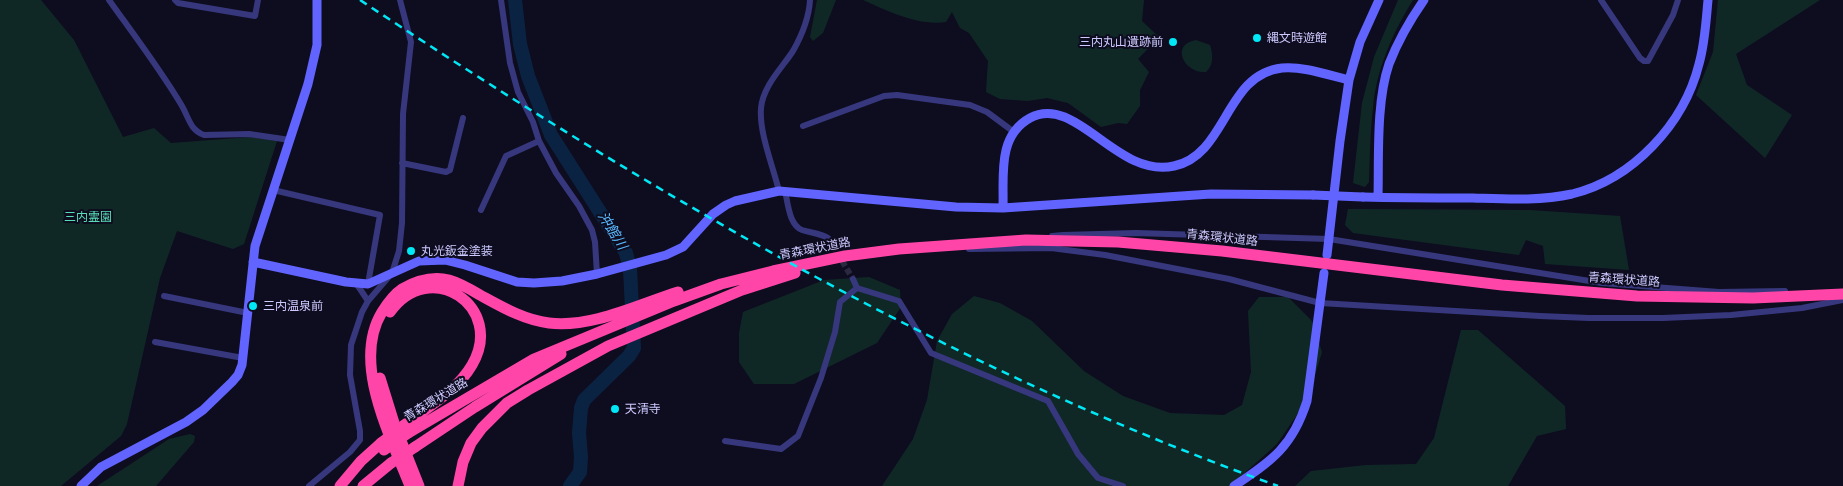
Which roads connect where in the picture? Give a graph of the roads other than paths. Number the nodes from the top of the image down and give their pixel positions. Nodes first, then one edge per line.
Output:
1 (109, 0) edge
2 (175, 0) edge
3 (258, 0) edge
4 (317, 0) edge
5 (400, 0) edge
6 (501, 0) edge
7 (810, 0) edge
8 (1379, 0) edge
9 (1424, 0) edge
10 (1601, 0) edge
11 (1678, 0) edge
12 (1708, 0) edge
13 (1349, 80) junction
14 (463, 118) dead end
15 (802, 126) dead end
16 (1014, 132) junction
17 (290, 140) junction
18 (539, 141) junction
19 (402, 163) junction
20 (273, 190) junction
21 (782, 191) junction
22 (1378, 197) junction
23 (1003, 208) junction
24 (481, 210) dead end
25 (828, 238) tunnel mouth
26 (1329, 239) junction
27 (1026, 240) junction
28 (924, 247) junction
29 (1327, 255) dead end
30 (845, 256) junction
31 (253, 262) junction
32 (392, 273) junction
33 (601, 273) junction
34 (1324, 273) dead end
35 (853, 279) tunnel mouth
36 (356, 283) junction
37 (368, 284) junction
38 (857, 288) junction
39 (1843, 293) edge
40 (164, 296) dead end
41 (1843, 300) edge
42 (368, 301) junction
43 (1320, 303) junction
44 (248, 313) junction
45 (608, 322) junction
46 (155, 342) dead end
47 (243, 358) junction
48 (405, 430) junction
49 (726, 441) dead end
50 (81, 486) edge
51 (310, 486) edge
52 (340, 486) edge
53 (363, 486) edge
54 (410, 486) edge
55 (419, 486) edge
56 (458, 486) edge
57 (1123, 486) edge
58 (1234, 486) edge

1 - 17 street
2 - 3 street
4 - 17 street
5 - 19 street
6 - 18 street
7 - 21 street
8 - 13 street
9 - 22 street
10 - 11 street
12 - 22 street
13 - 16 street
13 - 26 street
14 - 19 street
15 - 16 street
16 - 23 street
17 - 20 street
18 - 24 street
18 - 33 street
19 - 32 street
20 - 31 street
20 - 37 street
21 - 23 street
21 - 25 street
21 - 33 street
22 - 23 street, bridge
26 - 27 street
26 - 29 street
26 - 39 street
27 - 28 highway, 青森環状道路
27 - 39 highway, 青森環状道路
28 - 30 highway, 青森環状道路
28 - 43 street
30 - 45 highway, 青森環状道路
30 - 56 highway
31 - 36 street
31 - 44 street
32 - 33 street
32 - 37 street
32 - 42 street
34 - 43 street
35 - 38 street
36 - 37 street
36 - 42 street
38 - 49 street
38 - 57 street
40 - 44 street
41 - 43 street
42 - 51 street
43 - 58 street
44 - 47 street
45 - 48 highway, 青森環状道路
45 - 53 highway, 青森環状道路, bridge
45 - 54 highway
46 - 47 street
47 - 50 street
48 - 52 highway, bridge
48 - 55 highway

